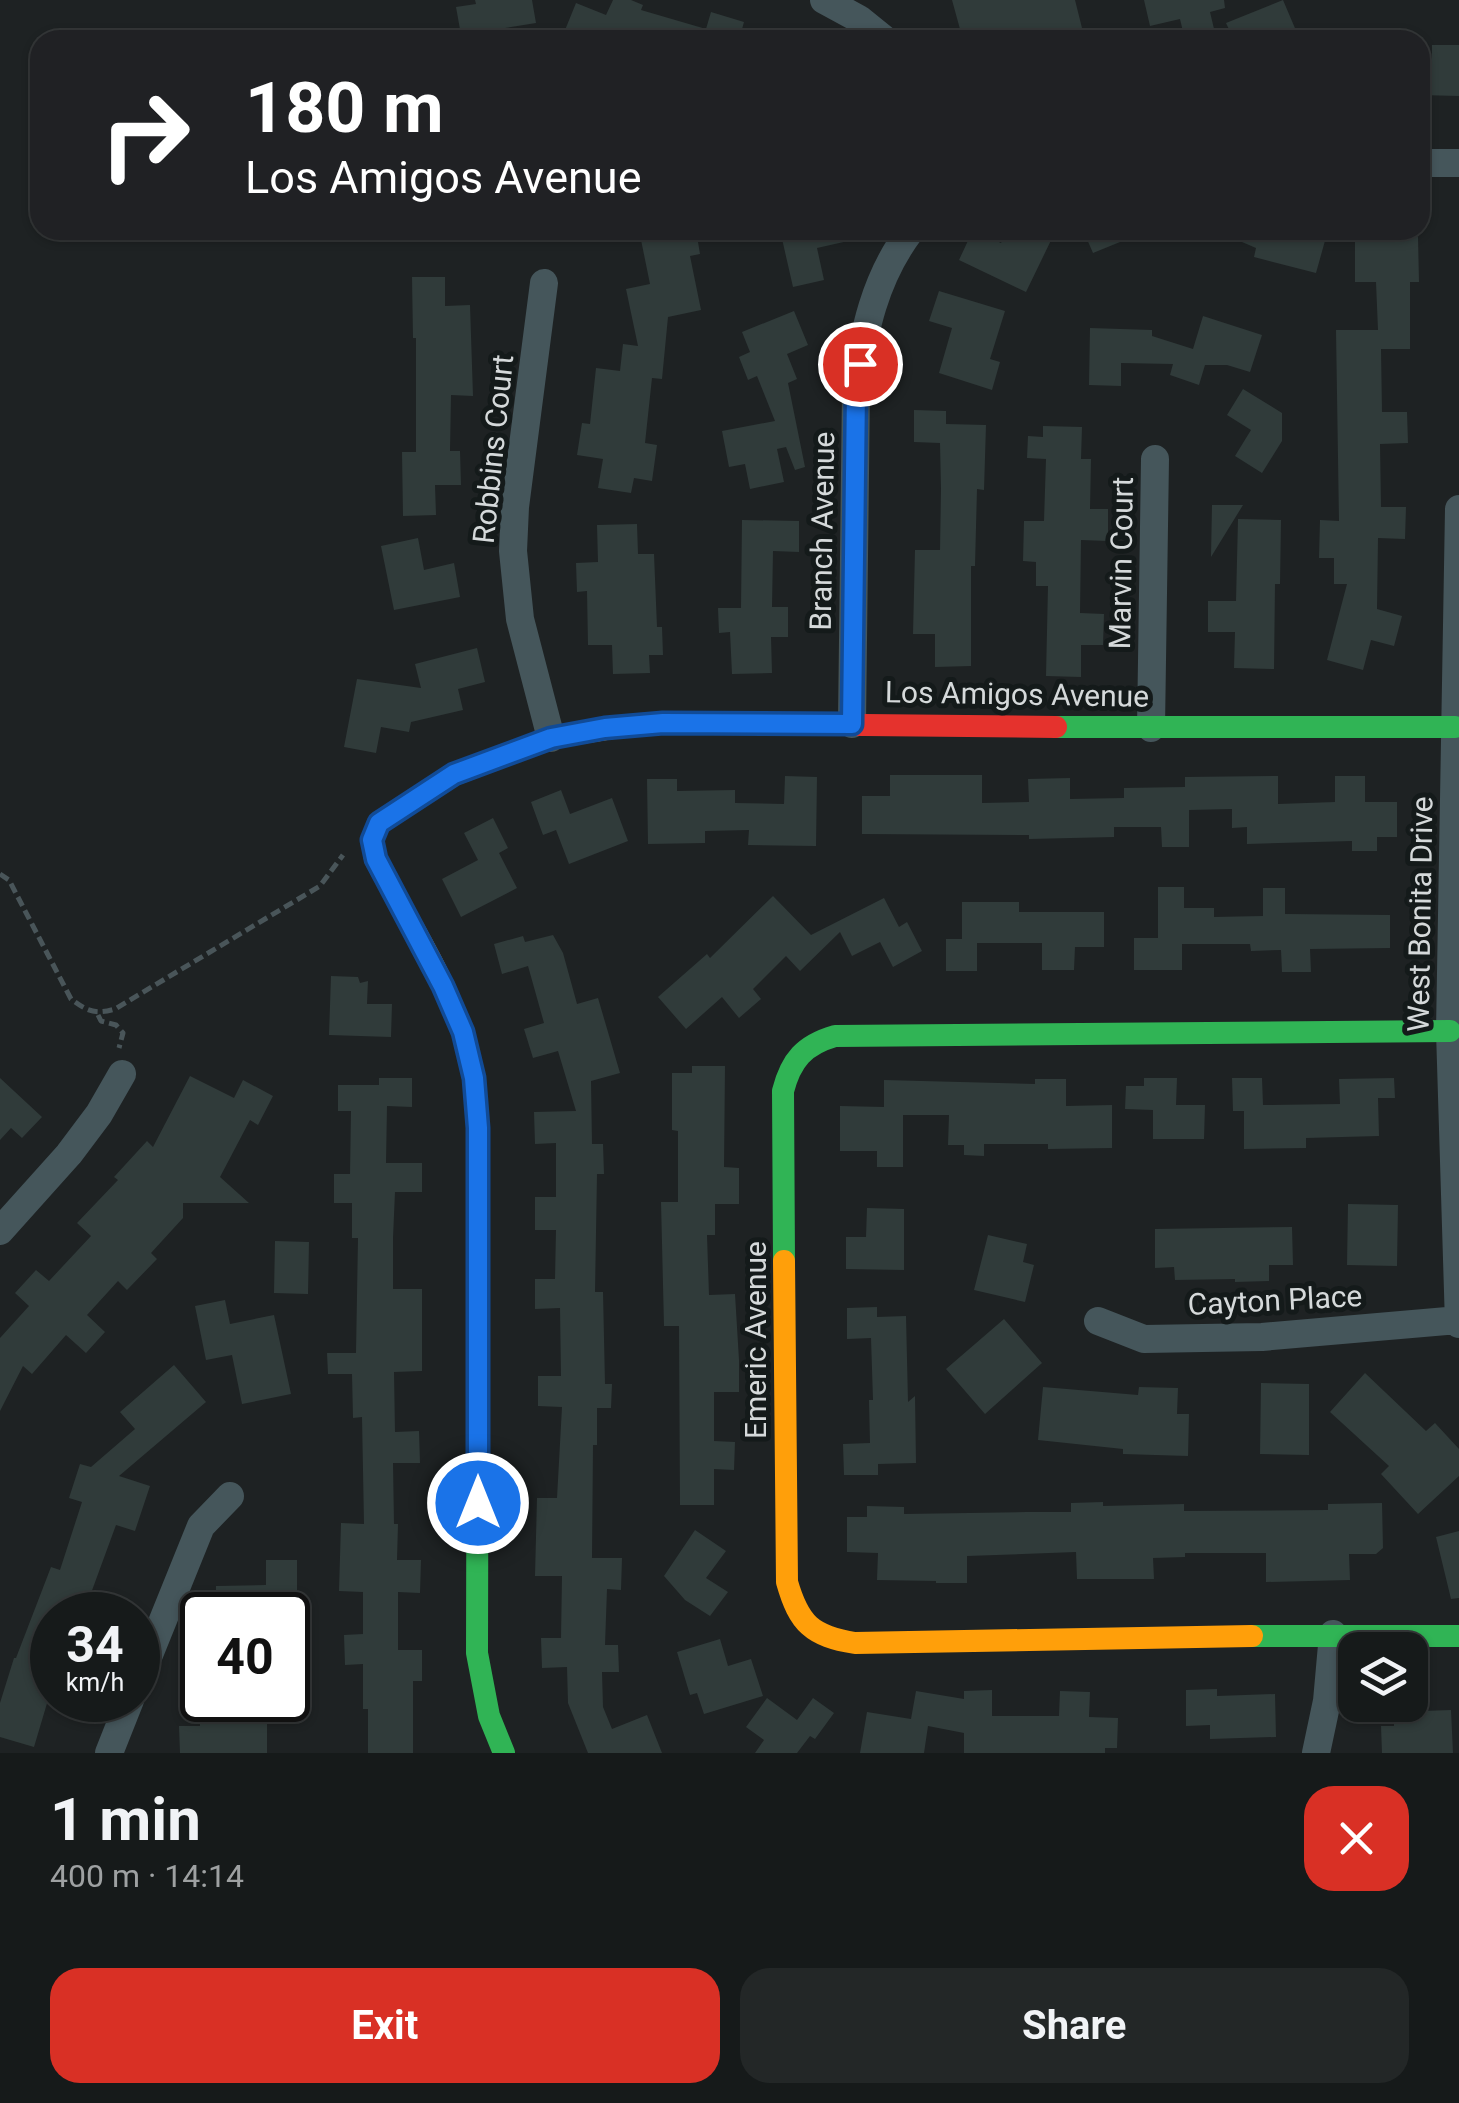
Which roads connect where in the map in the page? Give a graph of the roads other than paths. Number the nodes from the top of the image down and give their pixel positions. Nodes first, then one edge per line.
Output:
1 (824, 0) edge
2 (872, 30) edge
3 (1430, 163) edge
4 (1459, 163) edge
5 (903, 240) edge
6 (544, 283) dead end
7 (1156, 459) dead end
8 (1459, 509) edge
9 (852, 724) junction
10 (1455, 727) junction
11 (1151, 728) junction
12 (551, 738) junction
13 (1450, 1031) junction
14 (121, 1061) road end
15 (0, 1231) edge
16 (1098, 1321) dead end
17 (1458, 1321) edge
18 (230, 1496) dead end
19 (160, 1628) edge
20 (1333, 1634) junction
21 (1459, 1636) edge
22 (121, 1722) edge
23 (109, 1753) edge
24 (504, 1753) edge
25 (1316, 1753) edge

1 - 2 street
3 - 4 street
5 - 9 street, Branch Avenue
6 - 12 street, Robbins Court
7 - 11 street, Marvin Court
8 - 10 street, West Bonita Drive
9 - 11 street, Los Amigos Avenue
9 - 12 street, Los Amigos Avenue
10 - 11 street, Los Amigos Avenue
10 - 13 street, West Bonita Drive
12 - 24 street, Los Amigos Avenue
13 - 17 street, West Bonita Drive
13 - 20 street, Emeric Avenue
14 - 15 street
16 - 17 street, Cayton Place
18 - 19 street
20 - 21 street, Emeric Avenue
20 - 25 street
22 - 23 street

